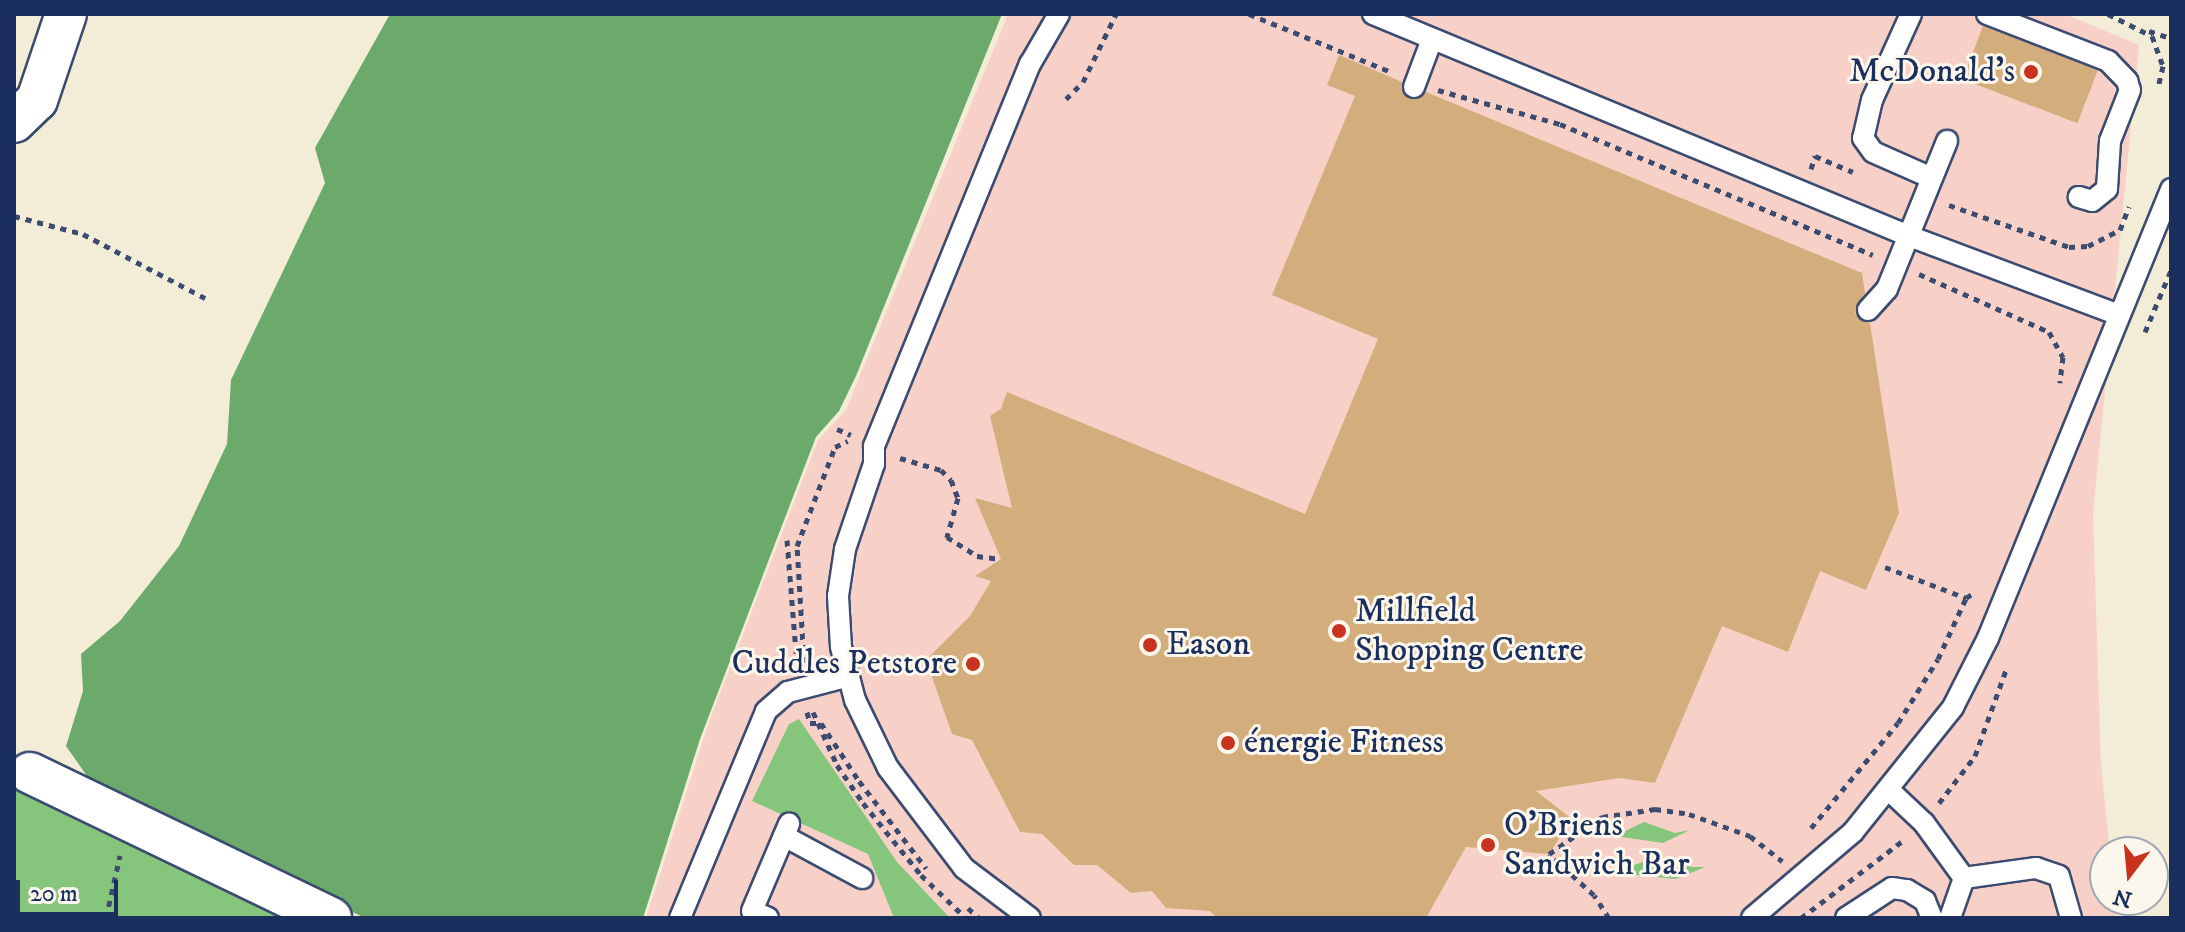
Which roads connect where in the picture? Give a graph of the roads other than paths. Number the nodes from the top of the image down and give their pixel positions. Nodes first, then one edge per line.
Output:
1 (66, 14) edge
2 (1059, 14) edge
3 (1373, 14) edge
4 (1911, 14) edge
5 (1987, 14) edge
6 (1432, 39) junction
7 (1415, 84) road end
8 (14, 122) edge
9 (1947, 141) dead end
10 (1932, 178) junction
11 (2171, 189) edge
12 (2079, 197) dead end
13 (1909, 236) junction
14 (1868, 310) dead end
15 (2119, 315) junction
16 (849, 676) junction
17 (30, 773) dead end
18 (1890, 791) junction
19 (862, 878) dead end
20 (1964, 878) junction
21 (281, 907) edge
22 (331, 918) edge
23 (680, 918) edge
24 (768, 918) edge
25 (1030, 918) edge
26 (1752, 918) edge
27 (1846, 918) edge
28 (1932, 918) edge
29 (1950, 918) edge
30 (2071, 918) edge

1 - 8 street
2 - 16 lane
3 - 6 lane
4 - 10 lane
5 - 12 lane
6 - 7 lane
6 - 13 lane
9 - 10 lane
10 - 13 lane
11 - 15 lane
13 - 14 lane
13 - 15 lane
15 - 18 lane
16 - 23 lane
16 - 25 lane
17 - 21 street
18 - 20 lane
18 - 26 lane
19 - 24 lane
20 - 29 lane
20 - 30 lane
21 - 22 street
27 - 28 lane

